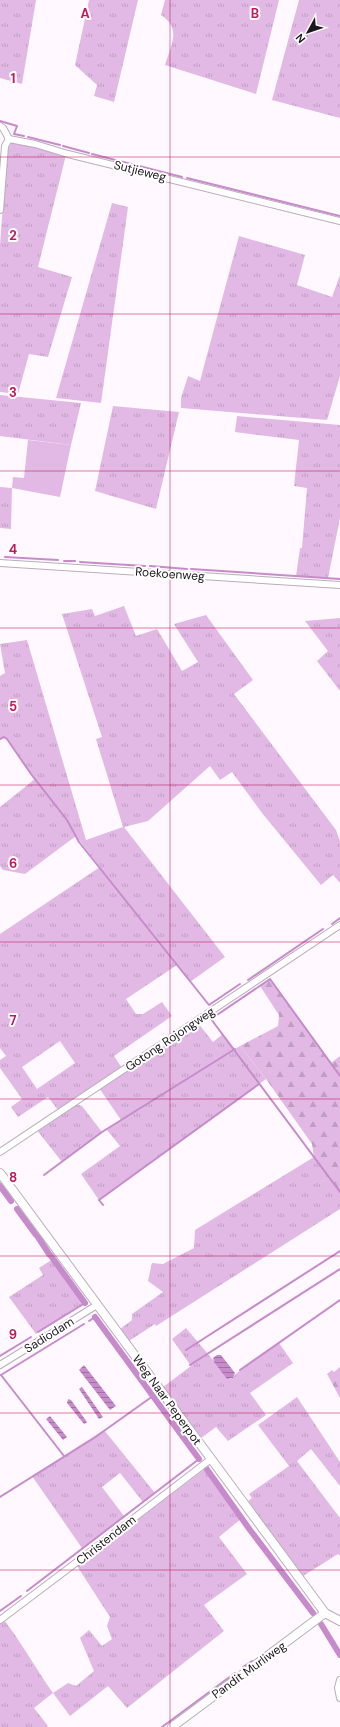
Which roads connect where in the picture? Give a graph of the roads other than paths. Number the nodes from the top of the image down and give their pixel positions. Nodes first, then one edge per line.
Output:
1 (0, 126) edge
2 (8, 139) junction
3 (0, 210) edge
4 (340, 221) edge
5 (0, 563) edge
6 (340, 585) edge
7 (340, 925) edge
8 (0, 1152) edge
9 (0, 1173) edge
10 (97, 1305) junction
11 (0, 1365) edge
12 (211, 1459) junction
13 (325, 1613) junction
14 (0, 1620) edge
15 (340, 1621) edge
16 (340, 1680) edge
17 (340, 1698) edge
18 (172, 1727) edge

1 - 2 street
2 - 3 street
2 - 4 street, Sutjieweg
5 - 6 street, Roekoenweg
7 - 8 street, Gotong Rojongweg
9 - 10 street, Weg Naar Peperpot
10 - 11 street, Sadiodam
10 - 12 street, Weg Naar Peperpot
12 - 13 street, Weg Naar Peperpot
12 - 14 street, Christendam
13 - 15 street, Weg Naar Peperpot
13 - 18 street, Pandit Murliweg
16 - 17 street

